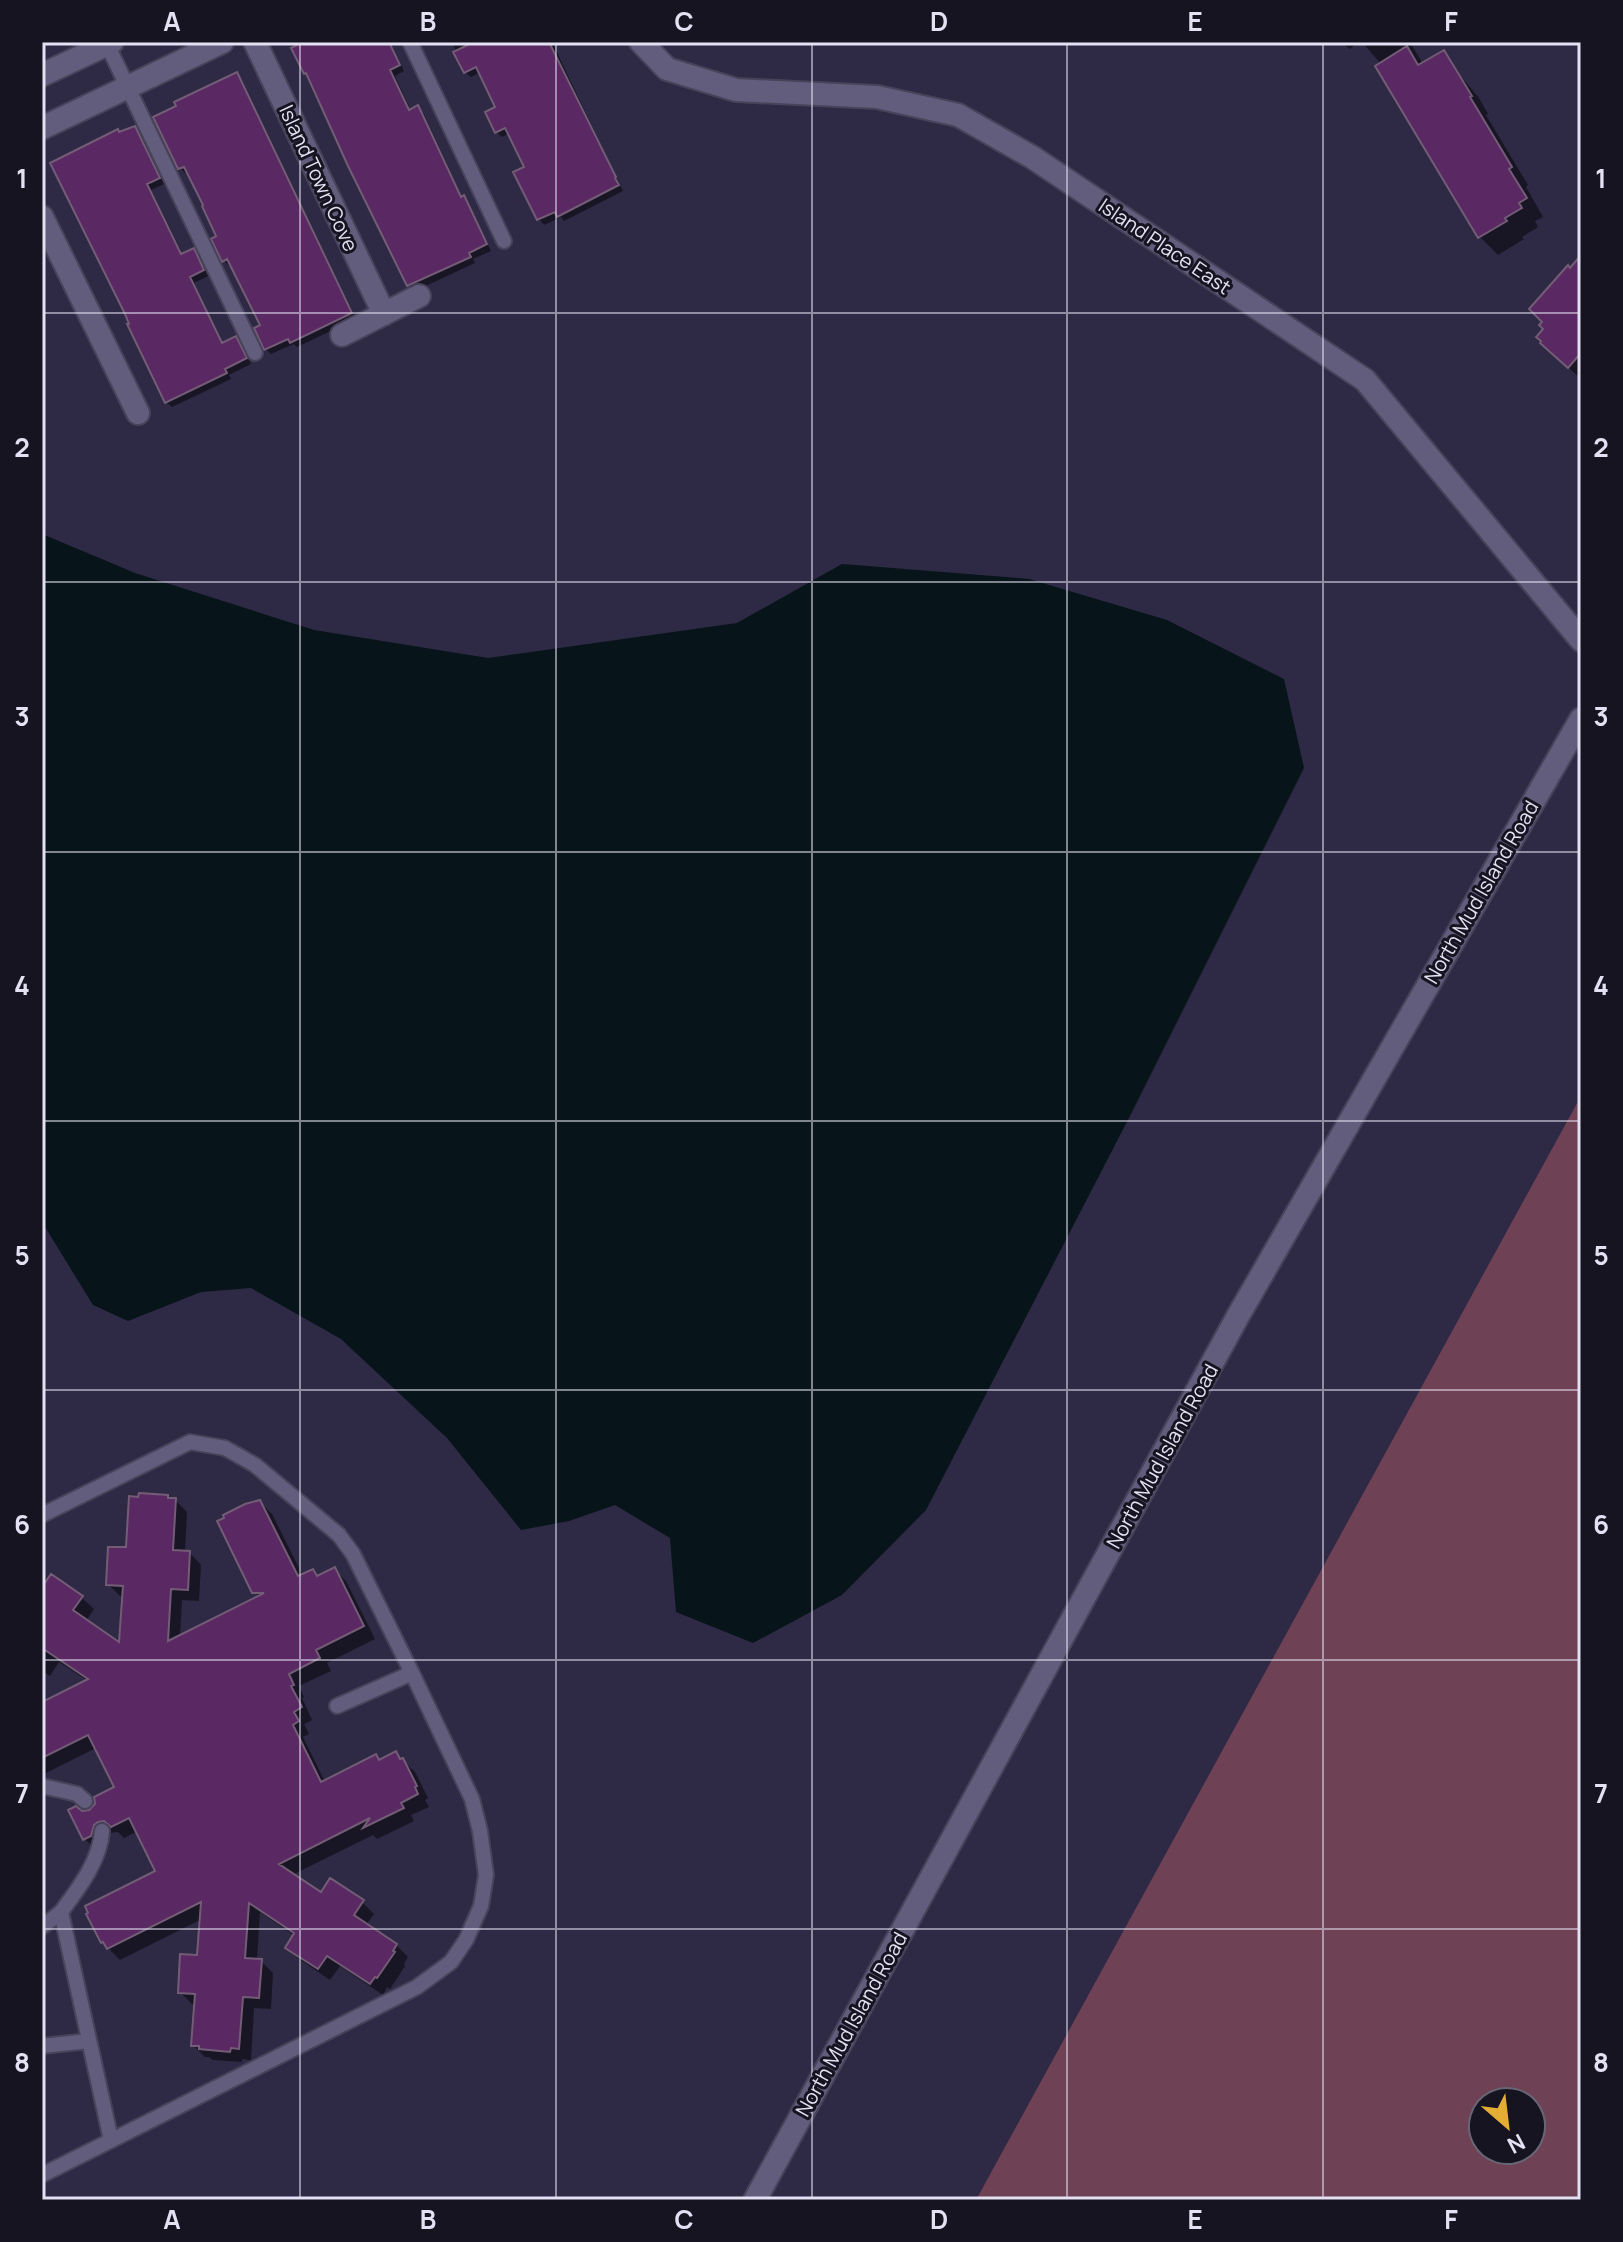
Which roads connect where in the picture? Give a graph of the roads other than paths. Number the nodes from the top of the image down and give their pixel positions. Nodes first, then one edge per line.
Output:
1 (222, 42) edge
2 (255, 42) edge
3 (410, 42) edge
4 (641, 42) edge
5 (108, 43) edge
6 (42, 75) edge
7 (128, 87) junction
8 (42, 128) edge
9 (42, 217) edge
10 (504, 241) dead end
11 (419, 296) dead end
12 (384, 314) junction
13 (342, 335) dead end
14 (255, 353) dead end
15 (138, 413) dead end
16 (1581, 640) edge
17 (1581, 719) edge
18 (42, 1515) edge
19 (412, 1673) junction
20 (337, 1706) dead end
21 (42, 1786) edge
22 (85, 1801) dead end
23 (102, 1831) dead end
24 (61, 1912) junction
25 (42, 1927) edge
26 (89, 2041) junction
27 (42, 2046) edge
28 (111, 2140) junction
29 (42, 2175) edge
30 (755, 2200) edge

1 - 7 street
2 - 12 street, Island Town Cove
3 - 10 lane
4 - 16 street, Island Place East
5 - 6 street
5 - 7 lane
7 - 8 street
7 - 14 lane
9 - 15 street
11 - 12 street
12 - 13 street
17 - 30 street, North Mud Island Road
18 - 19 lane
19 - 20 lane
19 - 28 lane
21 - 22 lane
23 - 24 lane
24 - 25 lane
24 - 26 lane
26 - 27 lane
26 - 28 lane
28 - 29 lane

